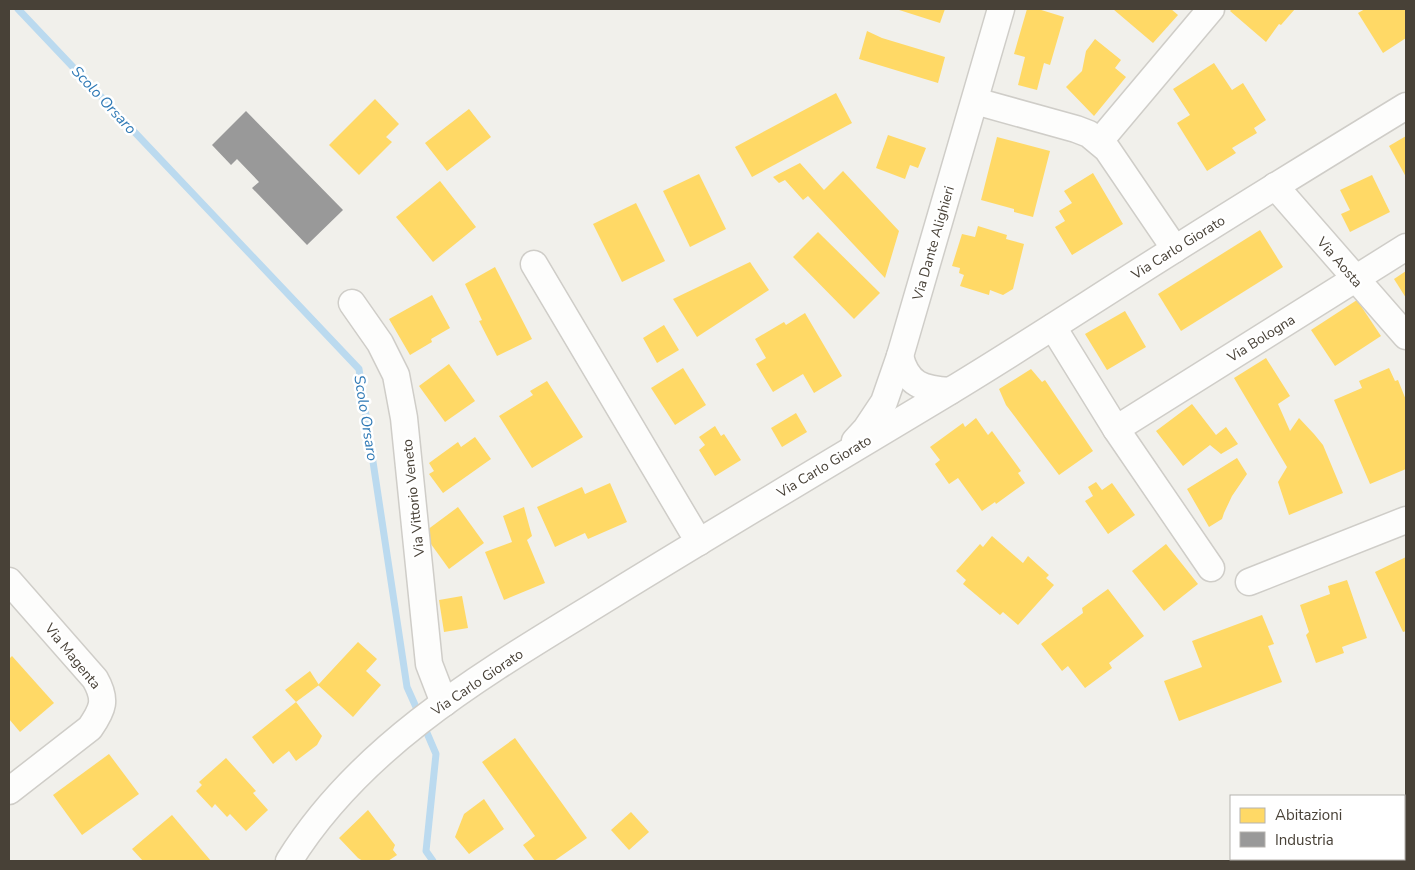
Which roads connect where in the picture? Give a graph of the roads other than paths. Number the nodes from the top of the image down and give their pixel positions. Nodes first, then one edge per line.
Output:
1 (1001, 9) edge
2 (1211, 9) edge
3 (975, 101) junction
4 (1406, 106) edge
5 (1100, 142) junction
6 (1275, 186) junction
7 (1406, 247) edge
8 (1175, 249) junction
9 (534, 264) dead end
10 (1355, 279) junction
11 (352, 303) dead end
12 (1053, 327) junction
13 (1406, 336) edge
14 (900, 356) junction
15 (950, 391) junction
16 (884, 402) junction
17 (1116, 429) junction
18 (832, 460) junction
19 (1406, 520) edge
20 (698, 542) junction
21 (1211, 568) dead end
22 (9, 582) edge
23 (1249, 582) dead end
24 (439, 706) junction
25 (9, 791) edge
26 (289, 861) edge

1 - 3 street, Via Dante Alighieri
2 - 5 street
3 - 5 street
3 - 14 street, Via Dante Alighieri
4 - 6 street, Via Carlo Giorato
5 - 8 street
6 - 8 street, Via Carlo Giorato
6 - 10 street, Via Aosta
7 - 10 street, Via Bologna
8 - 12 street, Via Carlo Giorato
9 - 20 street
10 - 13 street, Via Aosta
10 - 17 street, Via Bologna
11 - 24 street, Via Vittorio Veneto
12 - 15 street, Via Carlo Giorato
12 - 17 street
14 - 15 street
14 - 16 street, Via Dante Alighieri
15 - 16 street, Via Carlo Giorato
15 - 18 street, Via Carlo Giorato
16 - 18 street, Via Dante Alighieri
17 - 21 street
18 - 20 street, Via Carlo Giorato
19 - 23 street
20 - 24 street, Via Carlo Giorato
22 - 25 street, Via Magenta
24 - 26 street, Via Carlo Giorato

